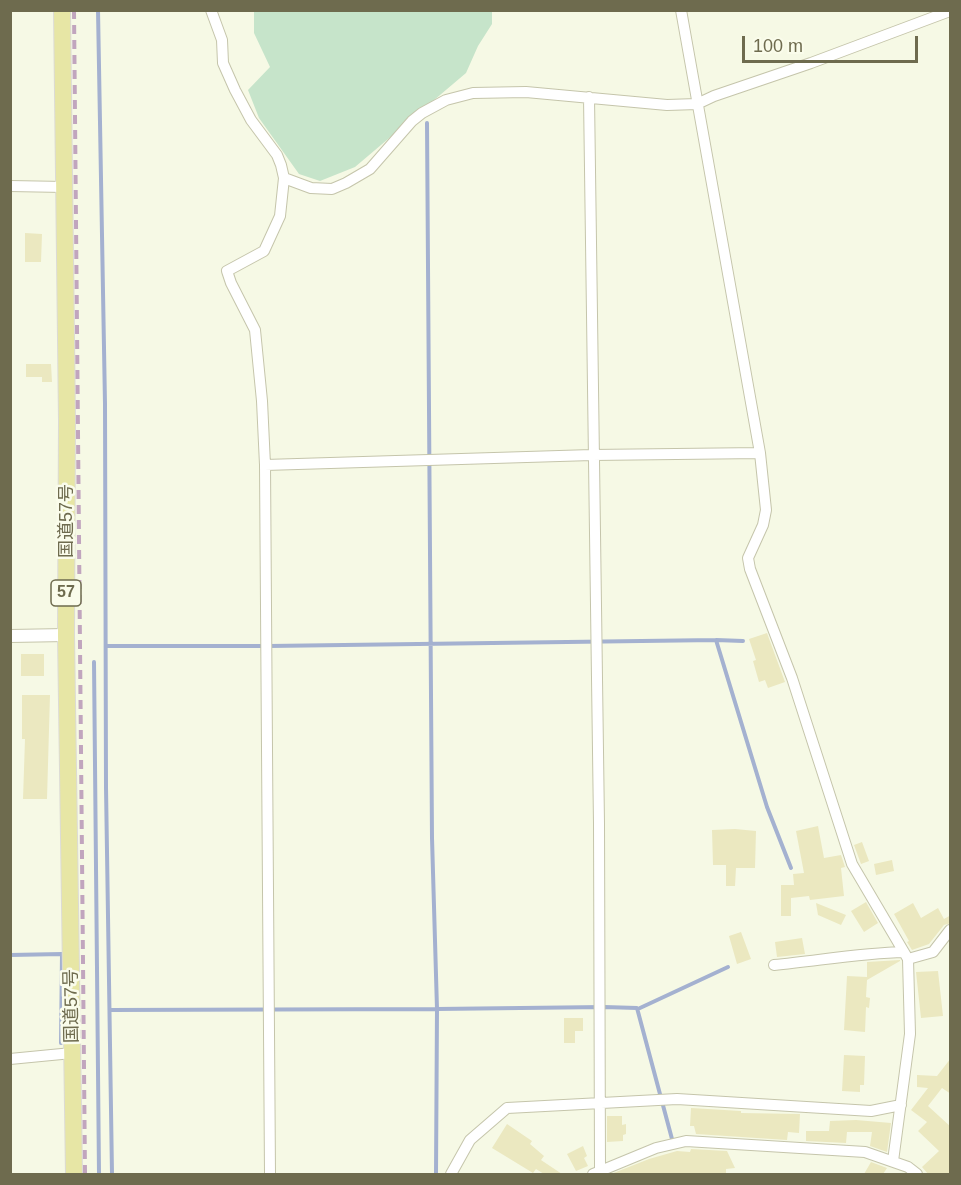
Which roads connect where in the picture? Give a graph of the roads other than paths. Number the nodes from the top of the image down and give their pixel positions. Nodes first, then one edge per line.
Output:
1 (62, 10) edge
2 (211, 10) edge
3 (681, 10) edge
4 (951, 11) edge
5 (588, 97) junction
6 (697, 104) junction
7 (284, 178) junction
8 (10, 186) edge
9 (64, 187) junction
10 (759, 453) junction
11 (592, 455) junction
12 (265, 465) junction
13 (66, 635) junction
14 (10, 636) edge
15 (951, 930) edge
16 (906, 956) junction
17 (774, 964) dead end
18 (72, 1053) junction
19 (10, 1059) edge
20 (599, 1103) junction
21 (901, 1105) junction
22 (893, 1161) junction
23 (596, 1173) edge
24 (74, 1174) edge
25 (270, 1174) edge
26 (452, 1174) edge
27 (917, 1174) edge

1 - 9 highway, 国道57号 / 57
2 - 7 street
3 - 6 street
4 - 6 street
5 - 6 street
5 - 7 street
5 - 11 street
6 - 10 street
7 - 12 street
8 - 9 street
9 - 13 highway, 国道57号 / 57
10 - 11 street
10 - 16 street
11 - 12 street
11 - 20 street
12 - 25 street
13 - 14 street
13 - 18 highway, 国道57号 / 57
15 - 16 street
16 - 17 street
16 - 21 street
18 - 19 street
18 - 24 highway, 国道57号 / 57
20 - 21 street
20 - 23 street
20 - 26 street
21 - 22 street
22 - 23 street
22 - 27 street

